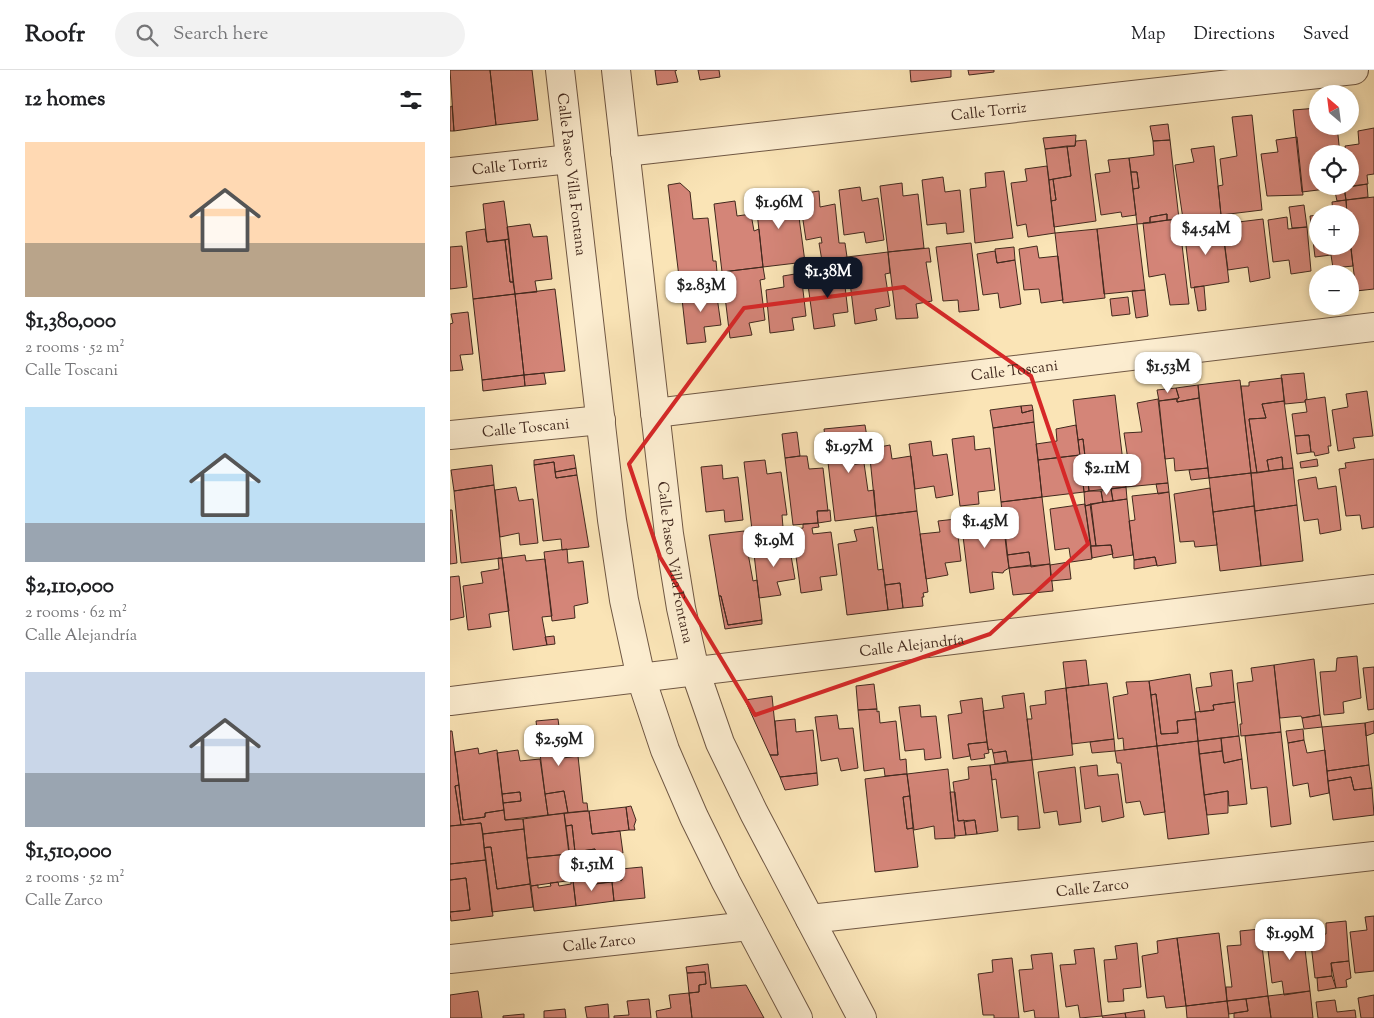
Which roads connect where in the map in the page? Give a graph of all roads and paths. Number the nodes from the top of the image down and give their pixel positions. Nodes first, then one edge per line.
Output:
1 (560, 70) edge
2 (616, 70) edge
3 (1354, 70) edge
4 (625, 152) junction
5 (570, 159) junction
6 (450, 172) edge
7 (1374, 327) edge
8 (655, 413) junction
9 (601, 420) junction
10 (450, 435) edge
11 (1374, 589) edge
12 (695, 671) junction
13 (641, 678) junction
14 (450, 700) edge
15 (1374, 856) edge
16 (810, 919) junction
17 (749, 926) junction
18 (450, 960) edge
19 (798, 1018) edge
20 (862, 1018) edge

1 - 5 street, Calle Paseo Villa Fontana
2 - 4 street, Calle Paseo Villa Fontana
3 - 4 street, Calle Torriz
4 - 8 street, Calle Paseo Villa Fontana
5 - 6 street, Calle Torriz
5 - 9 street, Calle Paseo Villa Fontana
7 - 8 street, Calle Toscani
8 - 12 street, Calle Paseo Villa Fontana
9 - 10 street, Calle Toscani
9 - 13 street, Calle Paseo Villa Fontana
11 - 12 street, Calle Alejandría
12 - 13 street, Calle Alejandría
12 - 16 street, Calle Paseo Villa Fontana
13 - 14 street, Calle Alejandría
13 - 17 street, Calle Paseo Villa Fontana
15 - 16 street, Calle Zarco
16 - 20 street, Calle Paseo Villa Fontana
17 - 18 street, Calle Zarco
17 - 19 street, Calle Paseo Villa Fontana

